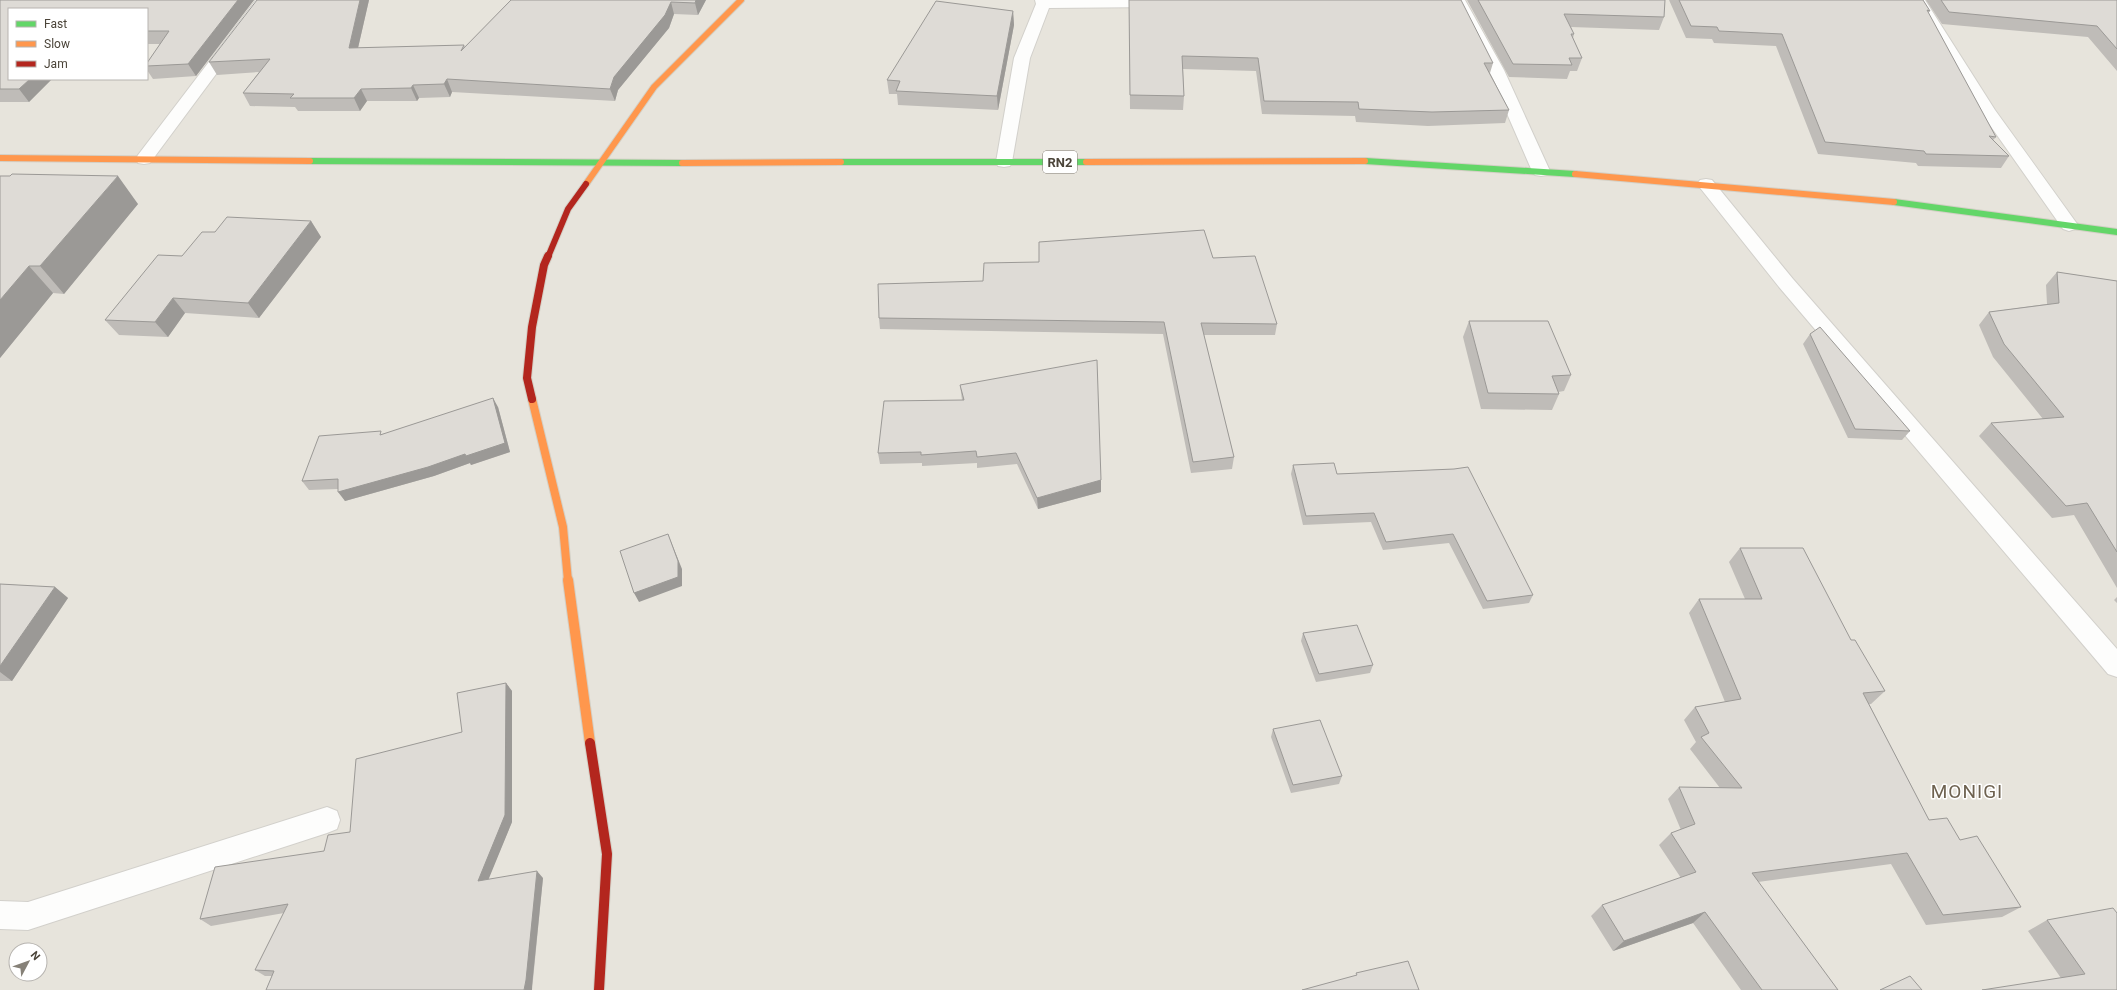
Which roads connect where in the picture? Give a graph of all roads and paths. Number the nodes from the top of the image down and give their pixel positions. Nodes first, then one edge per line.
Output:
1 (264, 0) edge
2 (741, 0) edge
3 (1458, 0) edge
4 (1918, 0) edge
5 (1043, 2) edge
6 (1174, 3) edge
7 (0, 158) edge
8 (144, 160) junction
9 (1004, 162) junction
10 (601, 163) junction
11 (1541, 171) junction
12 (1706, 184) junction
13 (2068, 225) junction
14 (2117, 232) edge
15 (2117, 666) edge
16 (326, 820) dead end
17 (0, 915) edge
18 (599, 990) edge

1 - 8 street
2 - 10 main road
3 - 11 street
4 - 13 street
5 - 6 street
5 - 9 street
7 - 8 main road, RN2
8 - 10 main road, RN2
9 - 10 main road, RN2
9 - 11 main road, RN2
10 - 18 main road
11 - 12 main road, RN2
12 - 13 main road, RN2
12 - 15 street
13 - 14 main road, RN2
16 - 17 street

